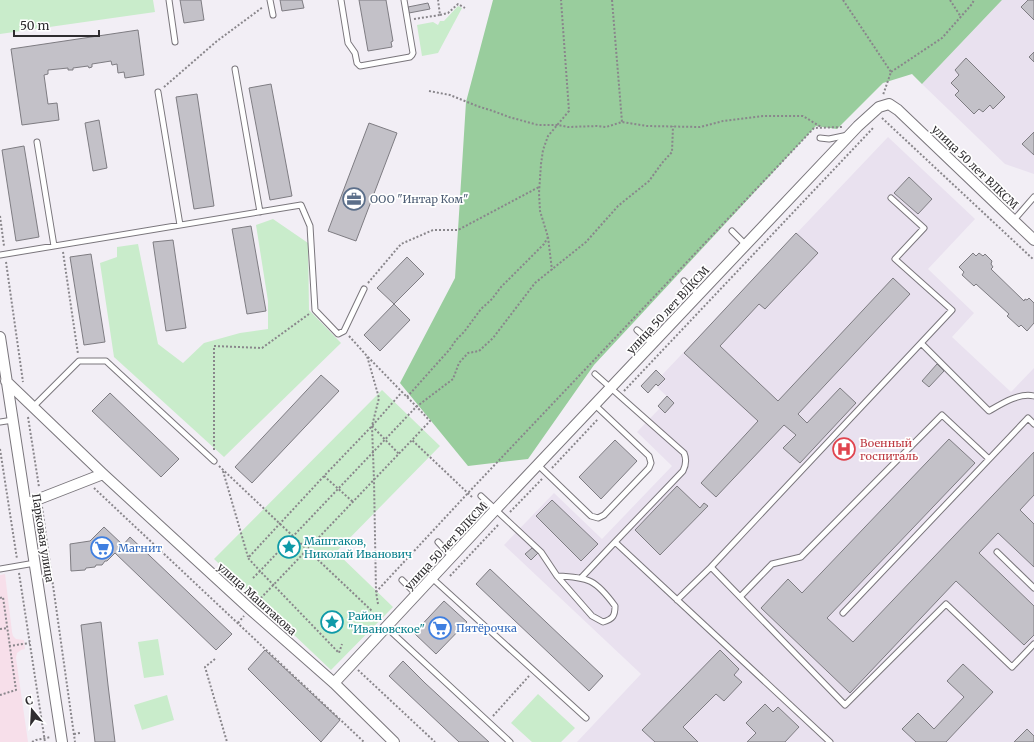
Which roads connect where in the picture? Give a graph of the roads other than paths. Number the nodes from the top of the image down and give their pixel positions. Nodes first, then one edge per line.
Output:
1 (169, 0) edge
2 (341, 0) edge
3 (404, 0) edge
4 (271, 1) edge
5 (273, 15) dead end
6 (175, 42) dead end
7 (235, 69) dead end
8 (158, 92) road end
9 (851, 134) junction
10 (820, 138) dead end
11 (37, 142) dead end
12 (1034, 197) edge
13 (891, 198) dead end
14 (260, 212) junction
15 (1014, 220) junction
16 (180, 225) junction
17 (732, 231) dead end
18 (1034, 240) edge
19 (746, 245) junction
20 (54, 246) junction
21 (3, 255) edge
22 (684, 281) dead end
23 (364, 289) road end
24 (699, 295) junction
25 (637, 330) dead end
26 (0, 337) edge
27 (921, 343) junction
28 (653, 344) junction
29 (595, 374) dead end
30 (6, 381) junction
31 (611, 388) junction
32 (1034, 396) edge
33 (29, 403) junction
34 (595, 405) junction
35 (13, 420) junction
36 (0, 422) edge
37 (1034, 424) edge
38 (989, 459) junction
39 (214, 461) road end
40 (538, 465) junction
41 (103, 474) junction
42 (481, 496) dead end
43 (26, 504) junction
44 (495, 510) junction
45 (438, 542) dead end
46 (615, 542) junction
47 (997, 552) dead end
48 (452, 557) junction
49 (35, 563) junction
50 (711, 567) junction
51 (0, 569) edge
52 (557, 576) junction
53 (432, 578) junction
54 (581, 578) junction
55 (402, 580) dead end
56 (1034, 588) edge
57 (417, 595) junction
58 (740, 597) junction
59 (677, 600) junction
60 (843, 613) dead end
61 (386, 627) junction
62 (1034, 644) edge
63 (334, 683) junction
64 (586, 718) dead end
65 (62, 742) edge
66 (394, 742) edge
67 (510, 742) edge
68 (830, 742) edge

1 - 6 lane
2 - 3 lane
4 - 5 lane
7 - 14 lane
8 - 16 lane
9 - 10 lane
9 - 15 street, улица 50 лет ВЛКСМ
9 - 19 street, улица 50 лет ВЛКСМ
11 - 20 lane
12 - 15 lane
13 - 27 lane
14 - 16 lane
14 - 23 lane
15 - 18 street, улица 50 лет ВЛКСМ
16 - 20 lane
17 - 19 lane
19 - 24 street, улица 50 лет ВЛКСМ
20 - 21 lane
22 - 24 lane
24 - 28 street, улица 50 лет ВЛКСМ
25 - 28 lane
26 - 30 street, Парковая улица
27 - 32 lane
27 - 50 lane
28 - 31 street, улица 50 лет ВЛКСМ
29 - 31 lane
30 - 33 street, улица Маштакова
30 - 35 street, Парковая улица
31 - 34 street, улица 50 лет ВЛКСМ
31 - 46 lane
33 - 39 lane
33 - 41 street, улица Маштакова
34 - 40 street, улица 50 лет ВЛКСМ
34 - 40 lane
35 - 36 lane
35 - 43 street, Парковая улица
37 - 38 lane
38 - 58 lane
38 - 60 lane
40 - 44 street, улица 50 лет ВЛКСМ
41 - 43 street
41 - 63 street, улица Маштакова
42 - 44 lane
43 - 49 street, Парковая улица
44 - 48 street, улица 50 лет ВЛКСМ
44 - 52 lane
45 - 48 lane
46 - 54 lane
46 - 59 lane
47 - 56 lane
48 - 53 street, улица 50 лет ВЛКСМ
49 - 51 lane
49 - 65 street, Парковая улица
50 - 58 lane
50 - 59 lane
52 - 54 lane
52 - 54 lane
53 - 57 street, улица 50 лет ВЛКСМ
53 - 64 lane
55 - 57 lane
57 - 61 street, улица 50 лет ВЛКСМ
58 - 62 lane
59 - 68 lane
61 - 63 street, улица 50 лет ВЛКСМ
61 - 67 lane
63 - 66 street, улица Маштакова

